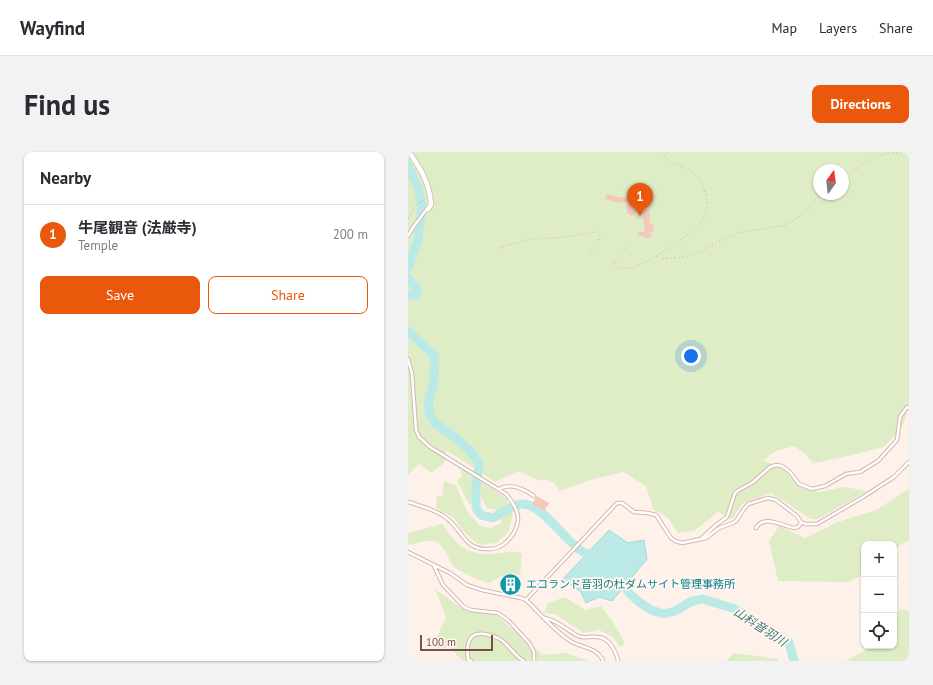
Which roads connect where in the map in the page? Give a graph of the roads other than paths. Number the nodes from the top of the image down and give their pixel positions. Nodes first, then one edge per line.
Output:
1 (409, 152) edge
2 (428, 209) joint
3 (408, 236) edge
4 (408, 359) edge
5 (909, 408) edge
6 (909, 462) edge
7 (498, 489) junction
8 (534, 496) dead end
9 (408, 502) edge
10 (801, 522) junction
11 (756, 528) dead end
12 (700, 539) junction
13 (408, 552) edge
14 (433, 565) junction
15 (526, 600) junction
16 (544, 617) junction
17 (471, 661) edge
18 (524, 661) edge
19 (534, 661) edge
20 (603, 661) edge
21 (618, 661) edge

1 - 2 street
2 - 3 lane
4 - 7 lane
5 - 12 lane
6 - 10 lane
7 - 8 lane
7 - 9 lane
10 - 11 lane
10 - 12 lane
12 - 15 lane
13 - 14 lane
14 - 15 lane
14 - 19 lane
15 - 16 lane
16 - 20 lane
16 - 21 lane
17 - 18 lane

